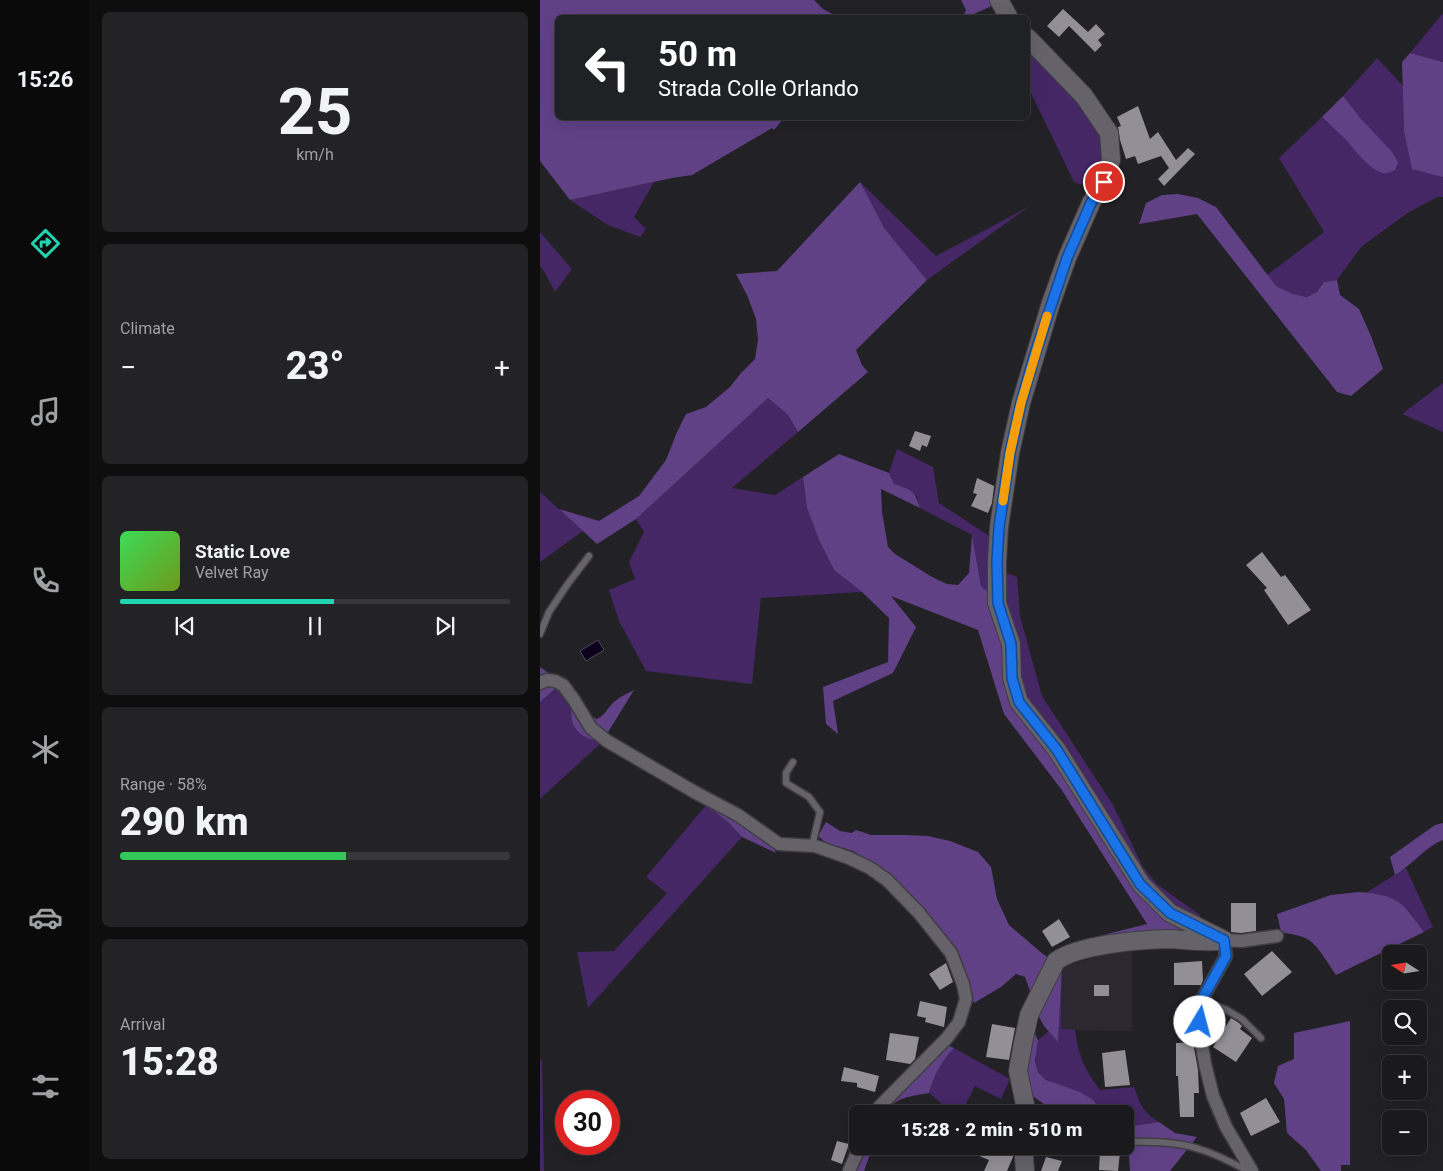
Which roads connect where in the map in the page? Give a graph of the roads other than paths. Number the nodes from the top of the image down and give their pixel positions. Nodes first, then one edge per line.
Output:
1 (999, 0) edge
2 (1007, 15) edge
3 (1030, 40) edge
4 (589, 556) dead end
5 (540, 634) edge
6 (540, 683) edge
7 (793, 762) dead end
8 (812, 846) junction
9 (1277, 936) dead end
10 (1224, 940) junction
11 (1201, 1001) junction
12 (1261, 1038) dead end
13 (881, 1105) edge
14 (1024, 1105) edge
15 (1134, 1142) edge
16 (856, 1155) edge
17 (1024, 1155) edge
18 (850, 1171) edge
19 (1025, 1171) edge
20 (1248, 1171) edge
21 (1252, 1171) edge

1 - 2 street
3 - 10 street
4 - 5 lane
6 - 8 street
7 - 8 lane
8 - 13 street
9 - 10 street
10 - 11 street
10 - 14 street
11 - 12 lane
11 - 21 street
15 - 20 lane
16 - 18 street
17 - 19 street

